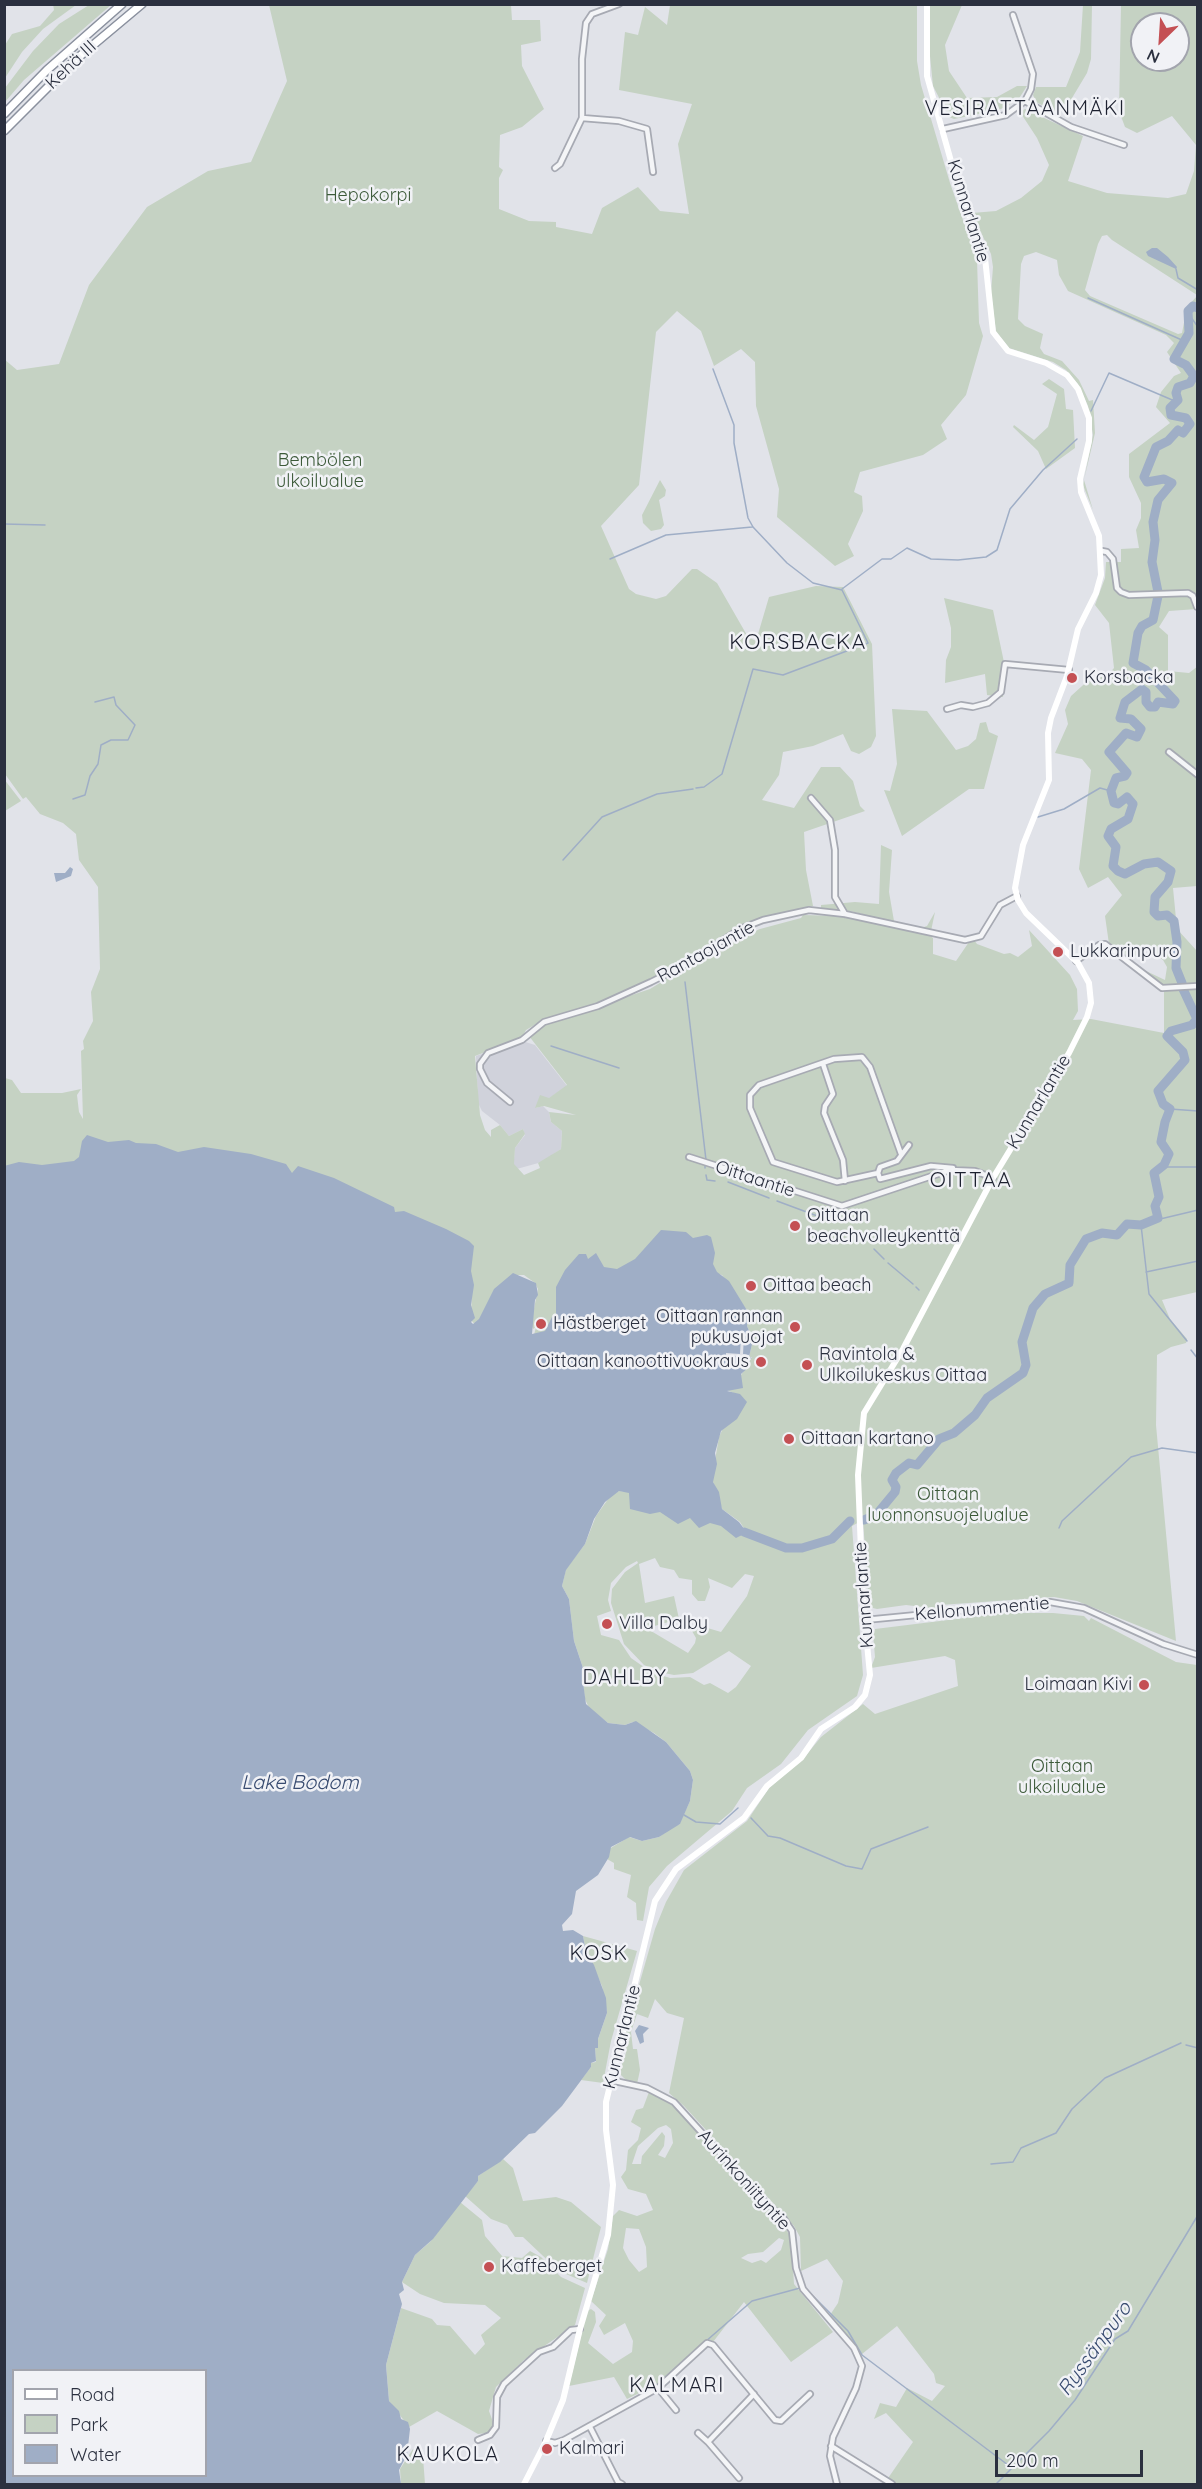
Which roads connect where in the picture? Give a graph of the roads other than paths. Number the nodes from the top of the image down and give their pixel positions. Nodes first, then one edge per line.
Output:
1 (122, 4) edge
2 (142, 4) edge
3 (619, 4) edge
4 (927, 4) edge
5 (1014, 15) dead end
6 (1025, 101) junction
7 (4, 114) edge
8 (582, 118) junction
9 (943, 129) junction
10 (4, 131) edge
11 (1124, 145) dead end
12 (555, 168) dead end
13 (653, 172) dead end
14 (1102, 551) junction
15 (1197, 607) edge
16 (1069, 670) junction
17 (947, 709) dead end
18 (1169, 752) dead end
19 (1197, 775) edge
20 (811, 798) dead end
21 (1017, 896) junction
22 (845, 914) junction
23 (1076, 961) junction
24 (1197, 986) edge
25 (823, 1064) junction
26 (510, 1102) dead end
27 (909, 1145) dead end
28 (901, 1154) junction
29 (689, 1157) dead end
30 (955, 1169) junction
31 (878, 1173) junction
32 (993, 1178) junction
33 (845, 1181) junction
34 (865, 1620) junction
35 (1197, 1654) edge
36 (610, 2080) junction
37 (580, 2329) junction
38 (658, 2388) junction
39 (754, 2394) junction
40 (810, 2394) dead end
41 (676, 2410) dead end
42 (590, 2427) junction
43 (698, 2433) dead end
44 (478, 2440) dead end
45 (546, 2441) junction
46 (708, 2442) junction
47 (831, 2446) junction
48 (739, 2478) dead end
49 (524, 2484) edge
50 (622, 2484) edge
51 (837, 2484) edge
52 (892, 2484) edge

1 - 7 highway, Kehä III
2 - 10 highway, Kehä III
3 - 8 street
4 - 9 main road, Kunnarlantie
5 - 6 street
6 - 9 street
6 - 11 street
8 - 12 street
8 - 13 street
9 - 14 main road, Kunnarlantie
14 - 15 street
14 - 16 main road, Kunnarlantie
16 - 17 street
16 - 21 main road, Kunnarlantie
18 - 19 street
20 - 22 street
21 - 22 street, Rantaojantie
21 - 23 main road, Kunnarlantie
22 - 26 street, Rantaojantie
23 - 24 street
23 - 32 main road, Kunnarlantie
25 - 28 street
25 - 33 street
25 - 33 street
27 - 28 street
28 - 31 street
29 - 30 street, Oittaantie
30 - 31 street
30 - 32 street, Oittaantie
31 - 33 street
32 - 34 main road, Kunnarlantie
34 - 35 street, Kellonummentie
34 - 36 main road, Kunnarlantie
36 - 37 main road, Kunnarlantie
36 - 47 street, Aurinkoniityntie
37 - 44 street
37 - 45 main road, Kunnarlantie
38 - 39 street
38 - 41 street
38 - 42 street
39 - 40 street
39 - 46 street
42 - 45 street
42 - 50 street
43 - 46 street
45 - 49 main road, Kunnarlantie
46 - 48 street
47 - 51 street, Aurinkoniityntie
47 - 52 street

